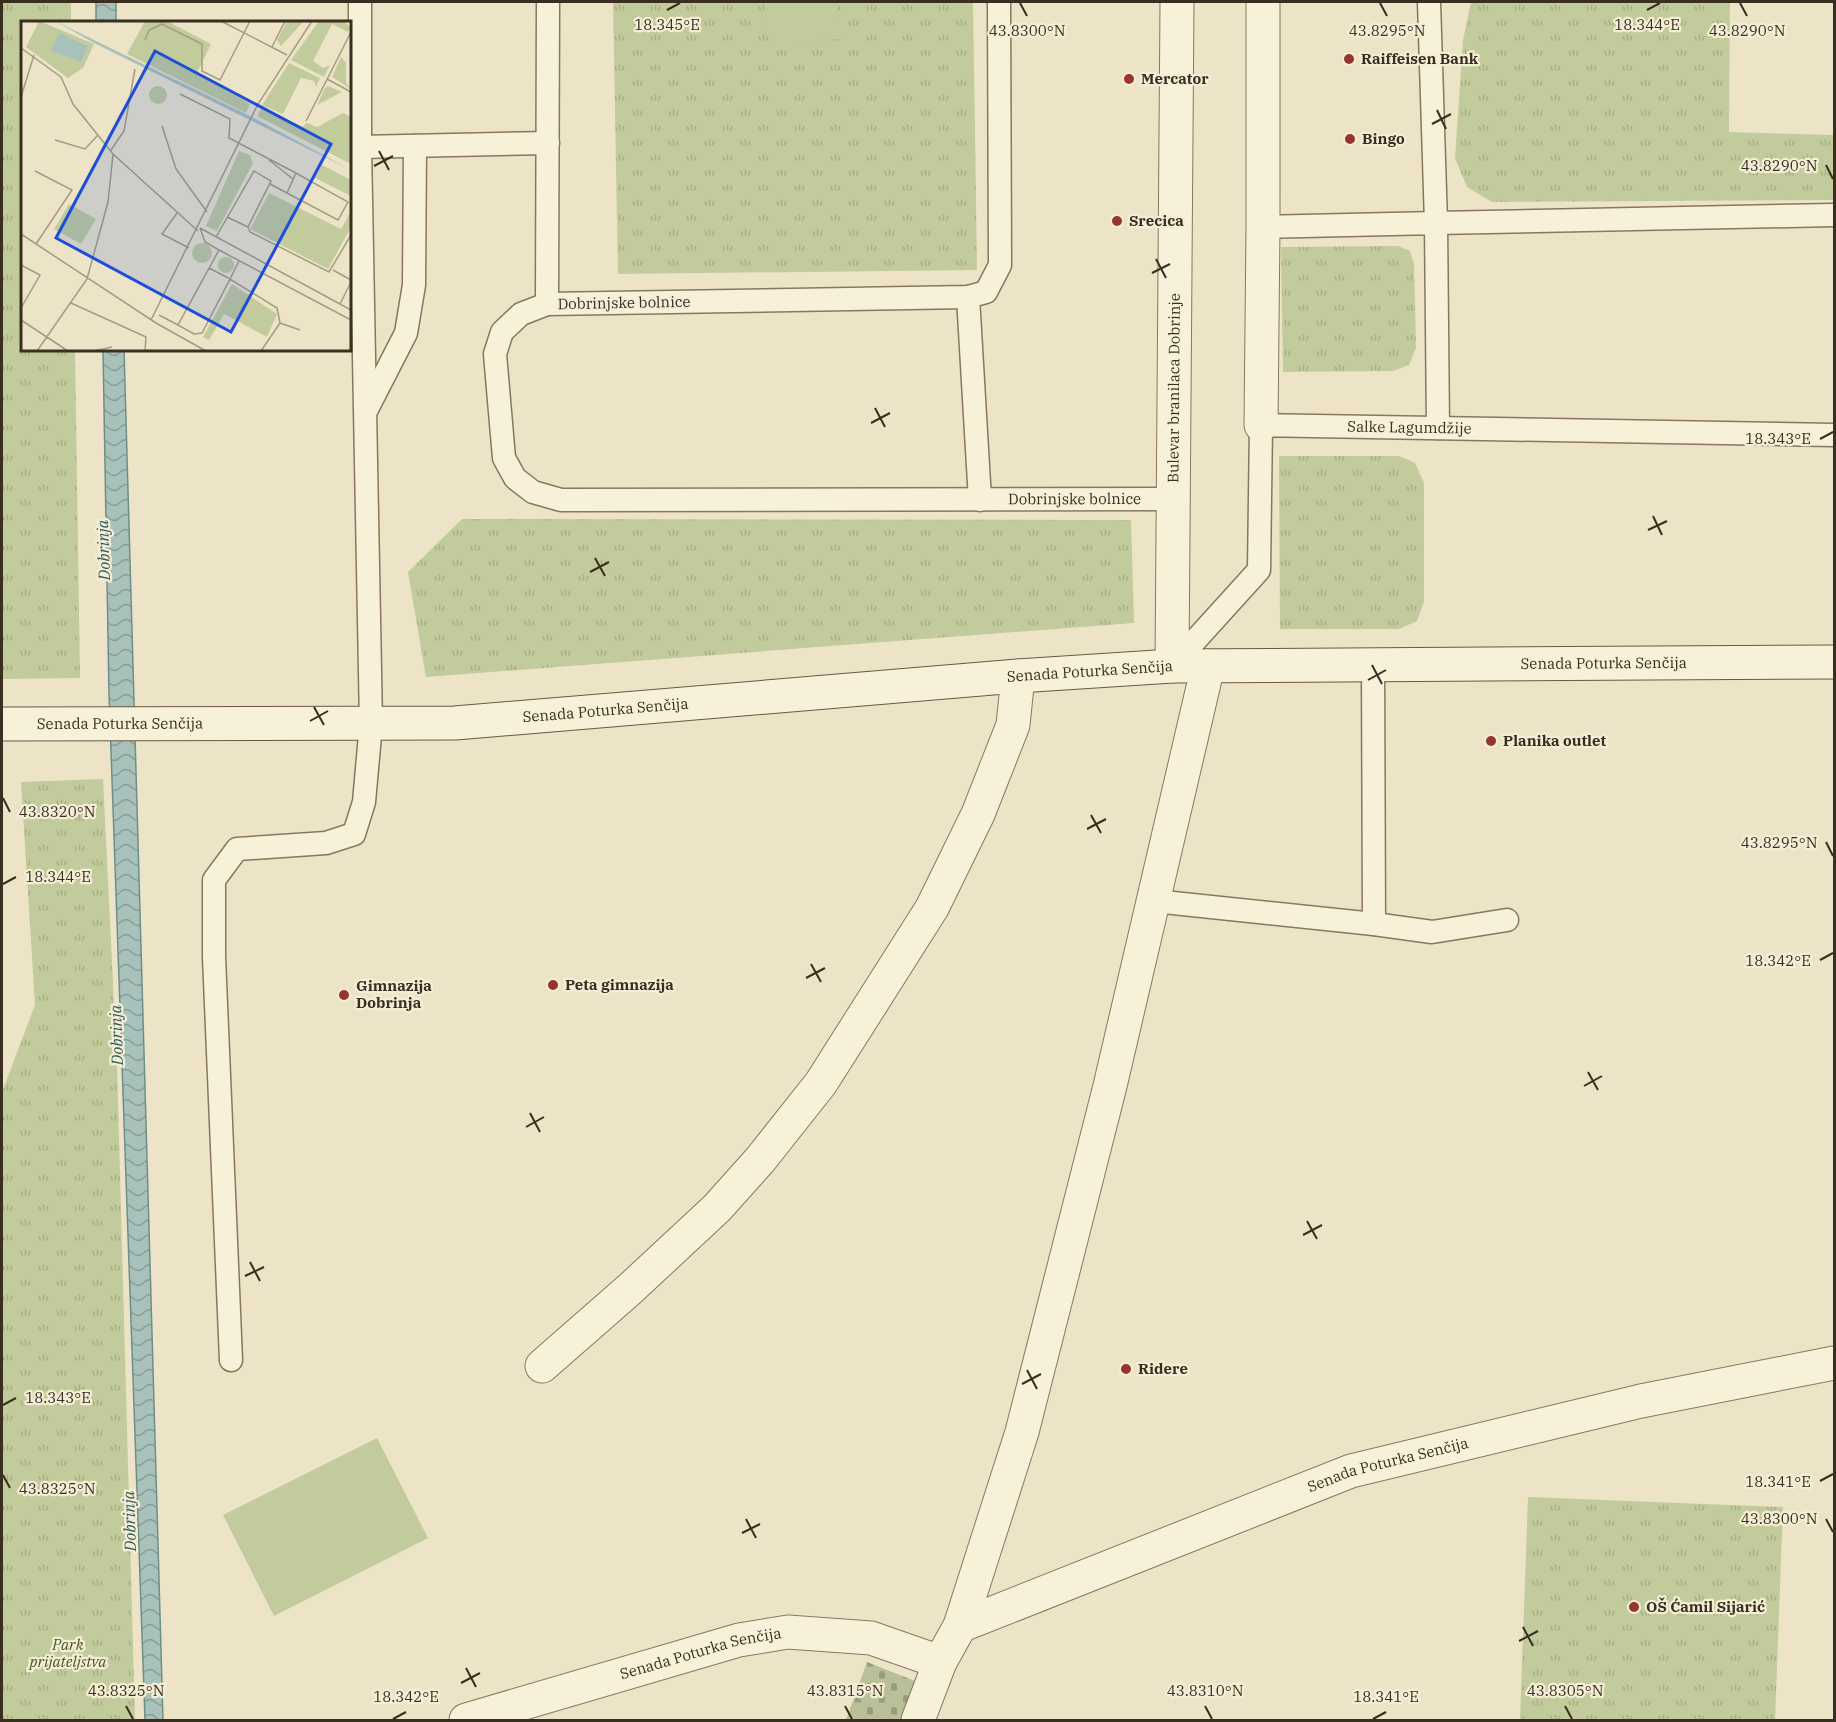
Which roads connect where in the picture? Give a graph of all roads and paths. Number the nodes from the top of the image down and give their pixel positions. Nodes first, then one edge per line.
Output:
1 (360, 2) edge
2 (549, 2) edge
3 (999, 2) edge
4 (1177, 2) edge
5 (1263, 2) edge
6 (1429, 2) edge
7 (548, 143) junction
8 (415, 146) junction
9 (360, 147) junction
10 (1834, 215) edge
11 (1436, 224) junction
12 (1263, 227) junction
13 (968, 297) junction
14 (547, 304) junction
15 (364, 415) junction
16 (1261, 425) junction
17 (1438, 428) junction
18 (1834, 435) edge
19 (1173, 499) junction
20 (980, 500) junction
21 (1834, 662) edge
22 (1373, 664) junction
23 (1172, 666) junction
24 (1208, 666) junction
25 (1018, 676) junction
26 (10, 724) edge
27 (371, 724) junction
28 (1154, 901) junction
29 (1507, 920) dead end
30 (1374, 924) junction
31 (231, 1360) dead end
32 (1834, 1363) edge
33 (542, 1366) dead end
34 (960, 1626) junction
35 (940, 1662) junction
36 (466, 1720) edge
37 (918, 1720) edge

1 - 9 lane
2 - 7 lane
3 - 13 lane
4 - 19 street, Bulevar branilaca Dobrinje
5 - 12 street
6 - 11 lane
7 - 8 lane
7 - 14 lane
8 - 9 lane
8 - 15 lane
9 - 15 lane
10 - 11 lane
11 - 12 lane
11 - 17 lane
12 - 16 street
13 - 14 lane, Dobrinjske bolnice
13 - 20 lane
14 - 20 lane, Dobrinjske bolnice
15 - 27 lane
16 - 17 lane, Salke Lagumdžije
16 - 23 lane
17 - 18 lane, Salke Lagumdžije
19 - 20 lane, Dobrinjske bolnice
19 - 23 street, Bulevar branilaca Dobrinje
21 - 22 street, Senada Poturka Senčija
22 - 24 street, Senada Poturka Senčija
22 - 30 lane
23 - 24 street, Senada Poturka Senčija
23 - 25 street, Senada Poturka Senčija
24 - 28 street
25 - 27 street, Senada Poturka Senčija
25 - 33 street
26 - 27 street, Senada Poturka Senčija
27 - 31 lane
28 - 30 lane
28 - 34 street
29 - 30 lane
32 - 34 street, Senada Poturka Senčija
34 - 35 street
35 - 36 street, Senada Poturka Senčija
35 - 37 street

